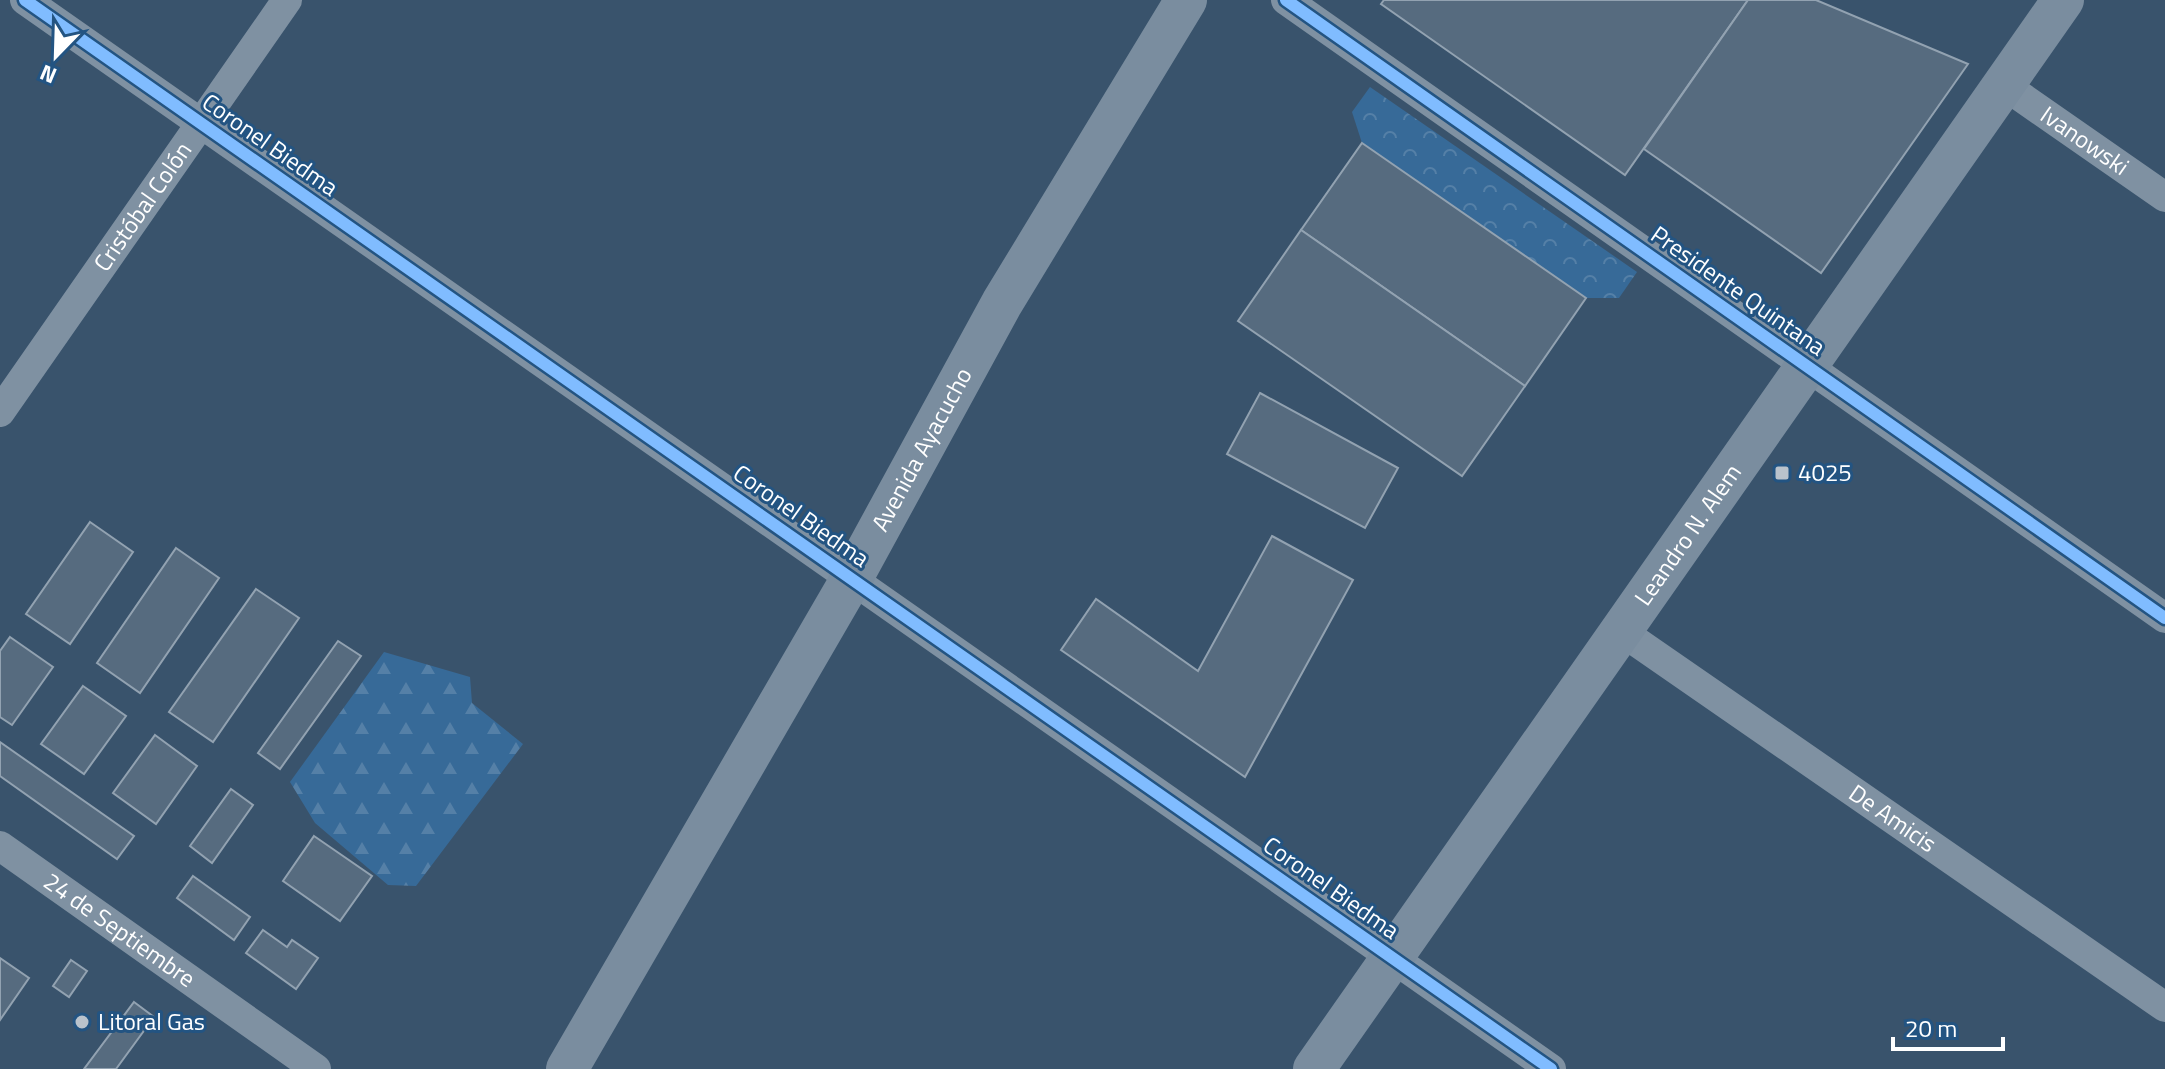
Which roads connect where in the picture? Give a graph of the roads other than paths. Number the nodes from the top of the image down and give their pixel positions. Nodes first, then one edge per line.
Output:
1 (25, 0) edge
2 (287, 0) edge
3 (1186, 0) edge
4 (1286, 0) edge
5 (2063, 0) edge
6 (2004, 85) junction
7 (201, 124) junction
8 (2165, 197) edge
9 (1807, 366) junction
10 (0, 412) edge
11 (852, 578) junction
12 (2165, 618) edge
13 (1621, 631) junction
14 (0, 846) edge
15 (1392, 958) junction
16 (2165, 1007) edge
17 (316, 1069) edge
18 (567, 1069) edge
19 (1314, 1069) edge
20 (1551, 1069) edge

1 - 7 street, Coronel Biedma
2 - 7 street, Cristóbal Colón
3 - 11 main road, Avenida Ayacucho
4 - 9 street, Presidente Quintana
5 - 6 main road, Leandro N. Alem
6 - 8 street, Ivanowski
6 - 9 main road, Leandro N. Alem
7 - 10 street, Cristóbal Colón
7 - 11 street, Coronel Biedma
9 - 12 street, Presidente Quintana
9 - 13 main road, Leandro N. Alem
11 - 15 street, Coronel Biedma
11 - 18 main road, Avenida Ayacucho
13 - 15 main road, Leandro N. Alem
13 - 16 street, De Amicis
14 - 17 street, 24 de Septiembre
15 - 19 main road, Leandro N. Alem
15 - 20 street, Coronel Biedma

